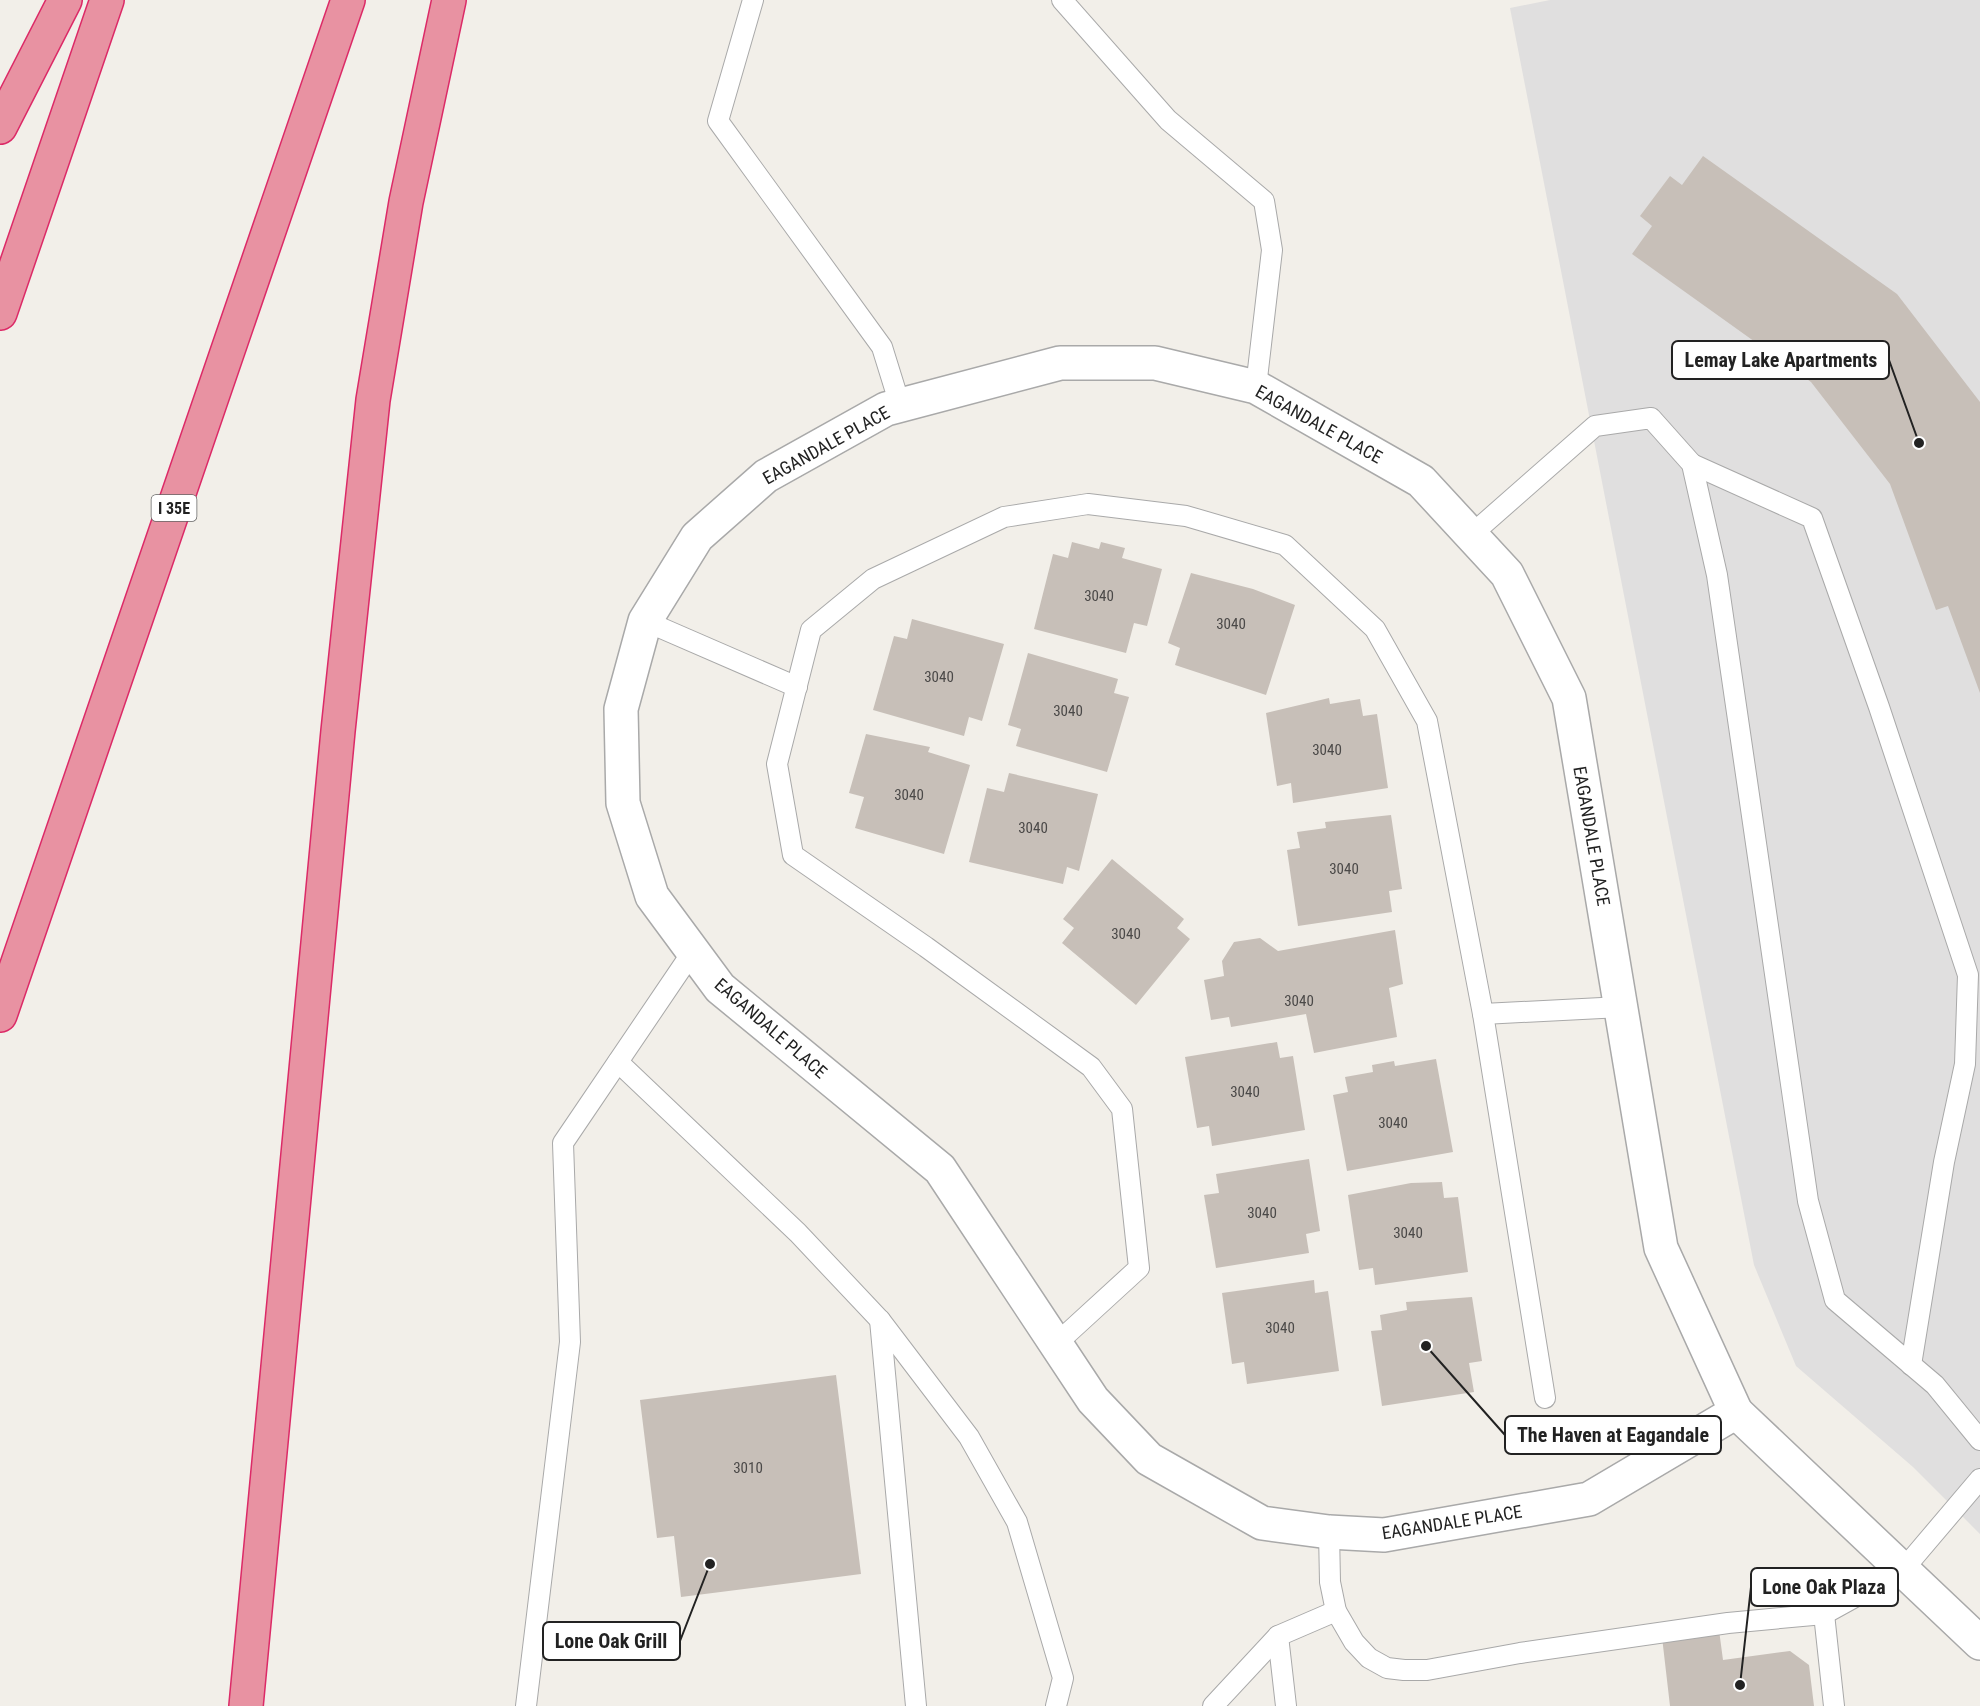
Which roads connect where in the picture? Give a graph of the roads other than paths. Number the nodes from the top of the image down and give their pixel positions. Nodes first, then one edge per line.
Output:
1 (65, 0) edge
2 (107, 0) edge
3 (348, 0) edge
4 (449, 0) edge
5 (753, 0) edge
6 (1062, 0) edge
7 (0, 127) edge
8 (0, 313) edge
9 (1256, 387) junction
10 (900, 405) junction
11 (1692, 464) junction
12 (1471, 535) junction
13 (645, 621) junction
14 (797, 687) junction
15 (693, 951) junction
16 (1621, 1007) junction
17 (1483, 1014) junction
18 (0, 1015) edge
19 (618, 1062) junction
20 (880, 1320) junction
21 (1056, 1344) junction
22 (1911, 1365) junction
23 (1545, 1398) dead end
24 (1736, 1412) junction
25 (1980, 1440) edge
26 (1980, 1479) edge
27 (1329, 1532) junction
28 (1902, 1571) junction
29 (1336, 1611) junction
30 (1824, 1614) junction
31 (1278, 1636) junction
32 (1980, 1643) edge
33 (246, 1706) edge
34 (526, 1706) edge
35 (916, 1706) edge
36 (1056, 1706) edge
37 (1213, 1706) edge
38 (1286, 1706) edge
39 (1834, 1706) edge

1 - 7 highway
2 - 8 highway
3 - 18 highway, I 35E
4 - 33 highway
5 - 10 lane
6 - 9 lane
9 - 10 street, EAGANDALE PLACE
9 - 12 street, EAGANDALE PLACE
10 - 13 street, EAGANDALE PLACE
11 - 12 lane
11 - 22 lane
11 - 22 lane
12 - 16 street, EAGANDALE PLACE
13 - 14 lane
13 - 15 street, EAGANDALE PLACE
14 - 17 lane
14 - 21 lane
15 - 19 lane
15 - 21 street, EAGANDALE PLACE
16 - 17 lane
16 - 24 street, EAGANDALE PLACE
17 - 23 lane
19 - 20 lane
19 - 34 lane
20 - 35 lane
20 - 36 lane
21 - 27 street, EAGANDALE PLACE
22 - 25 lane
24 - 27 street, EAGANDALE PLACE
24 - 28 street, EAGANDALE PLACE
26 - 28 lane
27 - 29 lane
28 - 30 lane
28 - 32 street, EAGANDALE PLACE
29 - 30 lane
29 - 31 lane
30 - 39 lane
31 - 37 lane
31 - 38 lane

